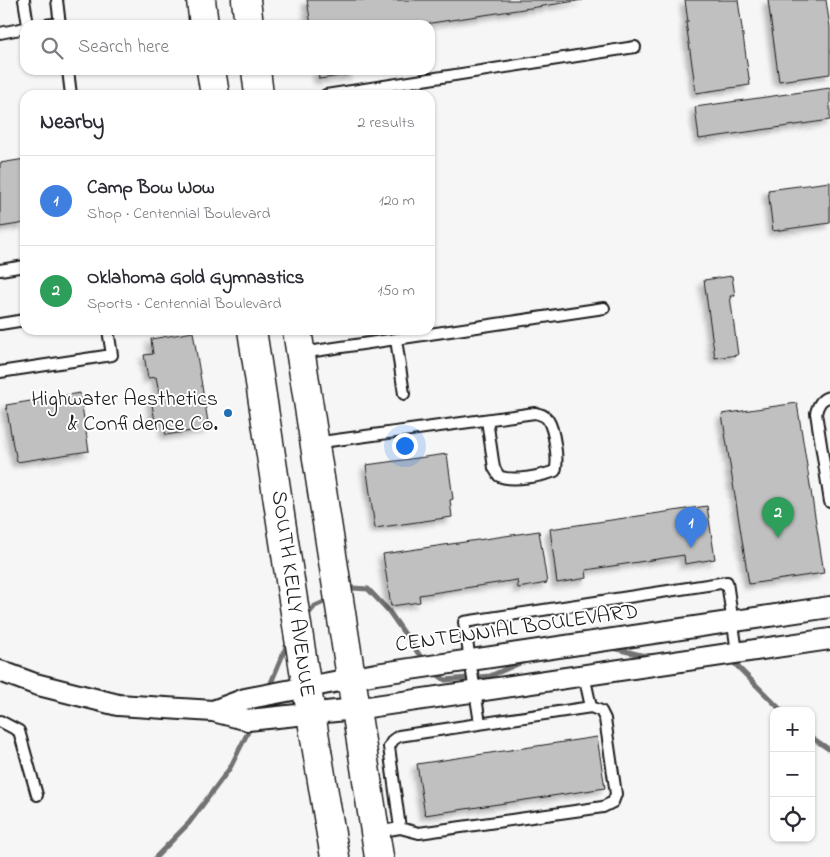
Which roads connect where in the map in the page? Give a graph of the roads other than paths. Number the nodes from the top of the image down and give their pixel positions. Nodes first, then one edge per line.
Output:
1 (24, 0) edge
2 (56, 0) edge
3 (200, 0) edge
4 (246, 0) edge
5 (27, 20) edge
6 (59, 20) edge
7 (203, 20) edge
8 (248, 20) edge
9 (20, 29) edge
10 (0, 32) edge
11 (635, 47) dead end
12 (69, 75) edge
13 (212, 75) edge
14 (257, 75) edge
15 (71, 90) edge
16 (214, 90) edge
17 (258, 90) edge
18 (358, 90) edge
19 (20, 267) edge
20 (0, 270) edge
21 (604, 308) dead end
22 (20, 321) edge
23 (0, 324) edge
24 (435, 333) edge
25 (109, 335) edge
26 (253, 335) edge
27 (423, 335) edge
28 (396, 339) junction
29 (298, 342) edge
30 (0, 372) edge
31 (404, 394) dead end
32 (830, 397) edge
33 (487, 420) junction
34 (314, 444) junction
35 (830, 502) edge
36 (830, 607) edge
37 (733, 622) junction
38 (830, 639) edge
39 (737, 652) junction
40 (470, 660) junction
41 (0, 671) edge
42 (584, 675) junction
43 (351, 679) junction
44 (306, 687) junction
45 (475, 691) junction
46 (591, 707) junction
47 (355, 709) junction
48 (213, 711) junction
49 (310, 714) junction
50 (0, 721) edge
51 (480, 723) junction
52 (37, 795) dead end
53 (385, 839) edge
54 (335, 857) edge

1 - 5 lane
2 - 6 lane
3 - 7 main road
4 - 8 main road
9 - 10 lane
11 - 18 lane
12 - 15 lane
13 - 16 main road
14 - 17 main road
19 - 20 lane
21 - 24 lane
22 - 23 lane
25 - 30 lane
26 - 44 main road, SOUTH KELLY AVENUE
27 - 28 lane
28 - 29 lane
28 - 31 lane
29 - 34 main road, SOUTH KELLY AVENUE
32 - 35 lane
33 - 33 lane
33 - 34 lane
34 - 43 main road, SOUTH KELLY AVENUE
36 - 37 street, CENTENNIAL BOULEVARD
37 - 39 lane
37 - 40 street, CENTENNIAL BOULEVARD
37 - 40 lane
38 - 39 street, CENTENNIAL BOULEVARD
39 - 42 street, CENTENNIAL BOULEVARD
40 - 43 street, CENTENNIAL BOULEVARD
40 - 45 lane
41 - 48 street, CENTENNIAL BOULEVARD
42 - 45 street, CENTENNIAL BOULEVARD
42 - 46 lane
43 - 44 street, CENTENNIAL BOULEVARD
43 - 47 main road, SOUTH KELLY AVENUE
44 - 48 street, CENTENNIAL BOULEVARD
44 - 49 main road, SOUTH KELLY AVENUE
45 - 47 street, CENTENNIAL BOULEVARD
45 - 51 lane
46 - 51 lane
46 - 53 lane
47 - 49 street, CENTENNIAL BOULEVARD
47 - 53 main road, SOUTH KELLY AVENUE
48 - 49 street, CENTENNIAL BOULEVARD
49 - 54 main road, SOUTH KELLY AVENUE
50 - 52 lane
51 - 53 lane

